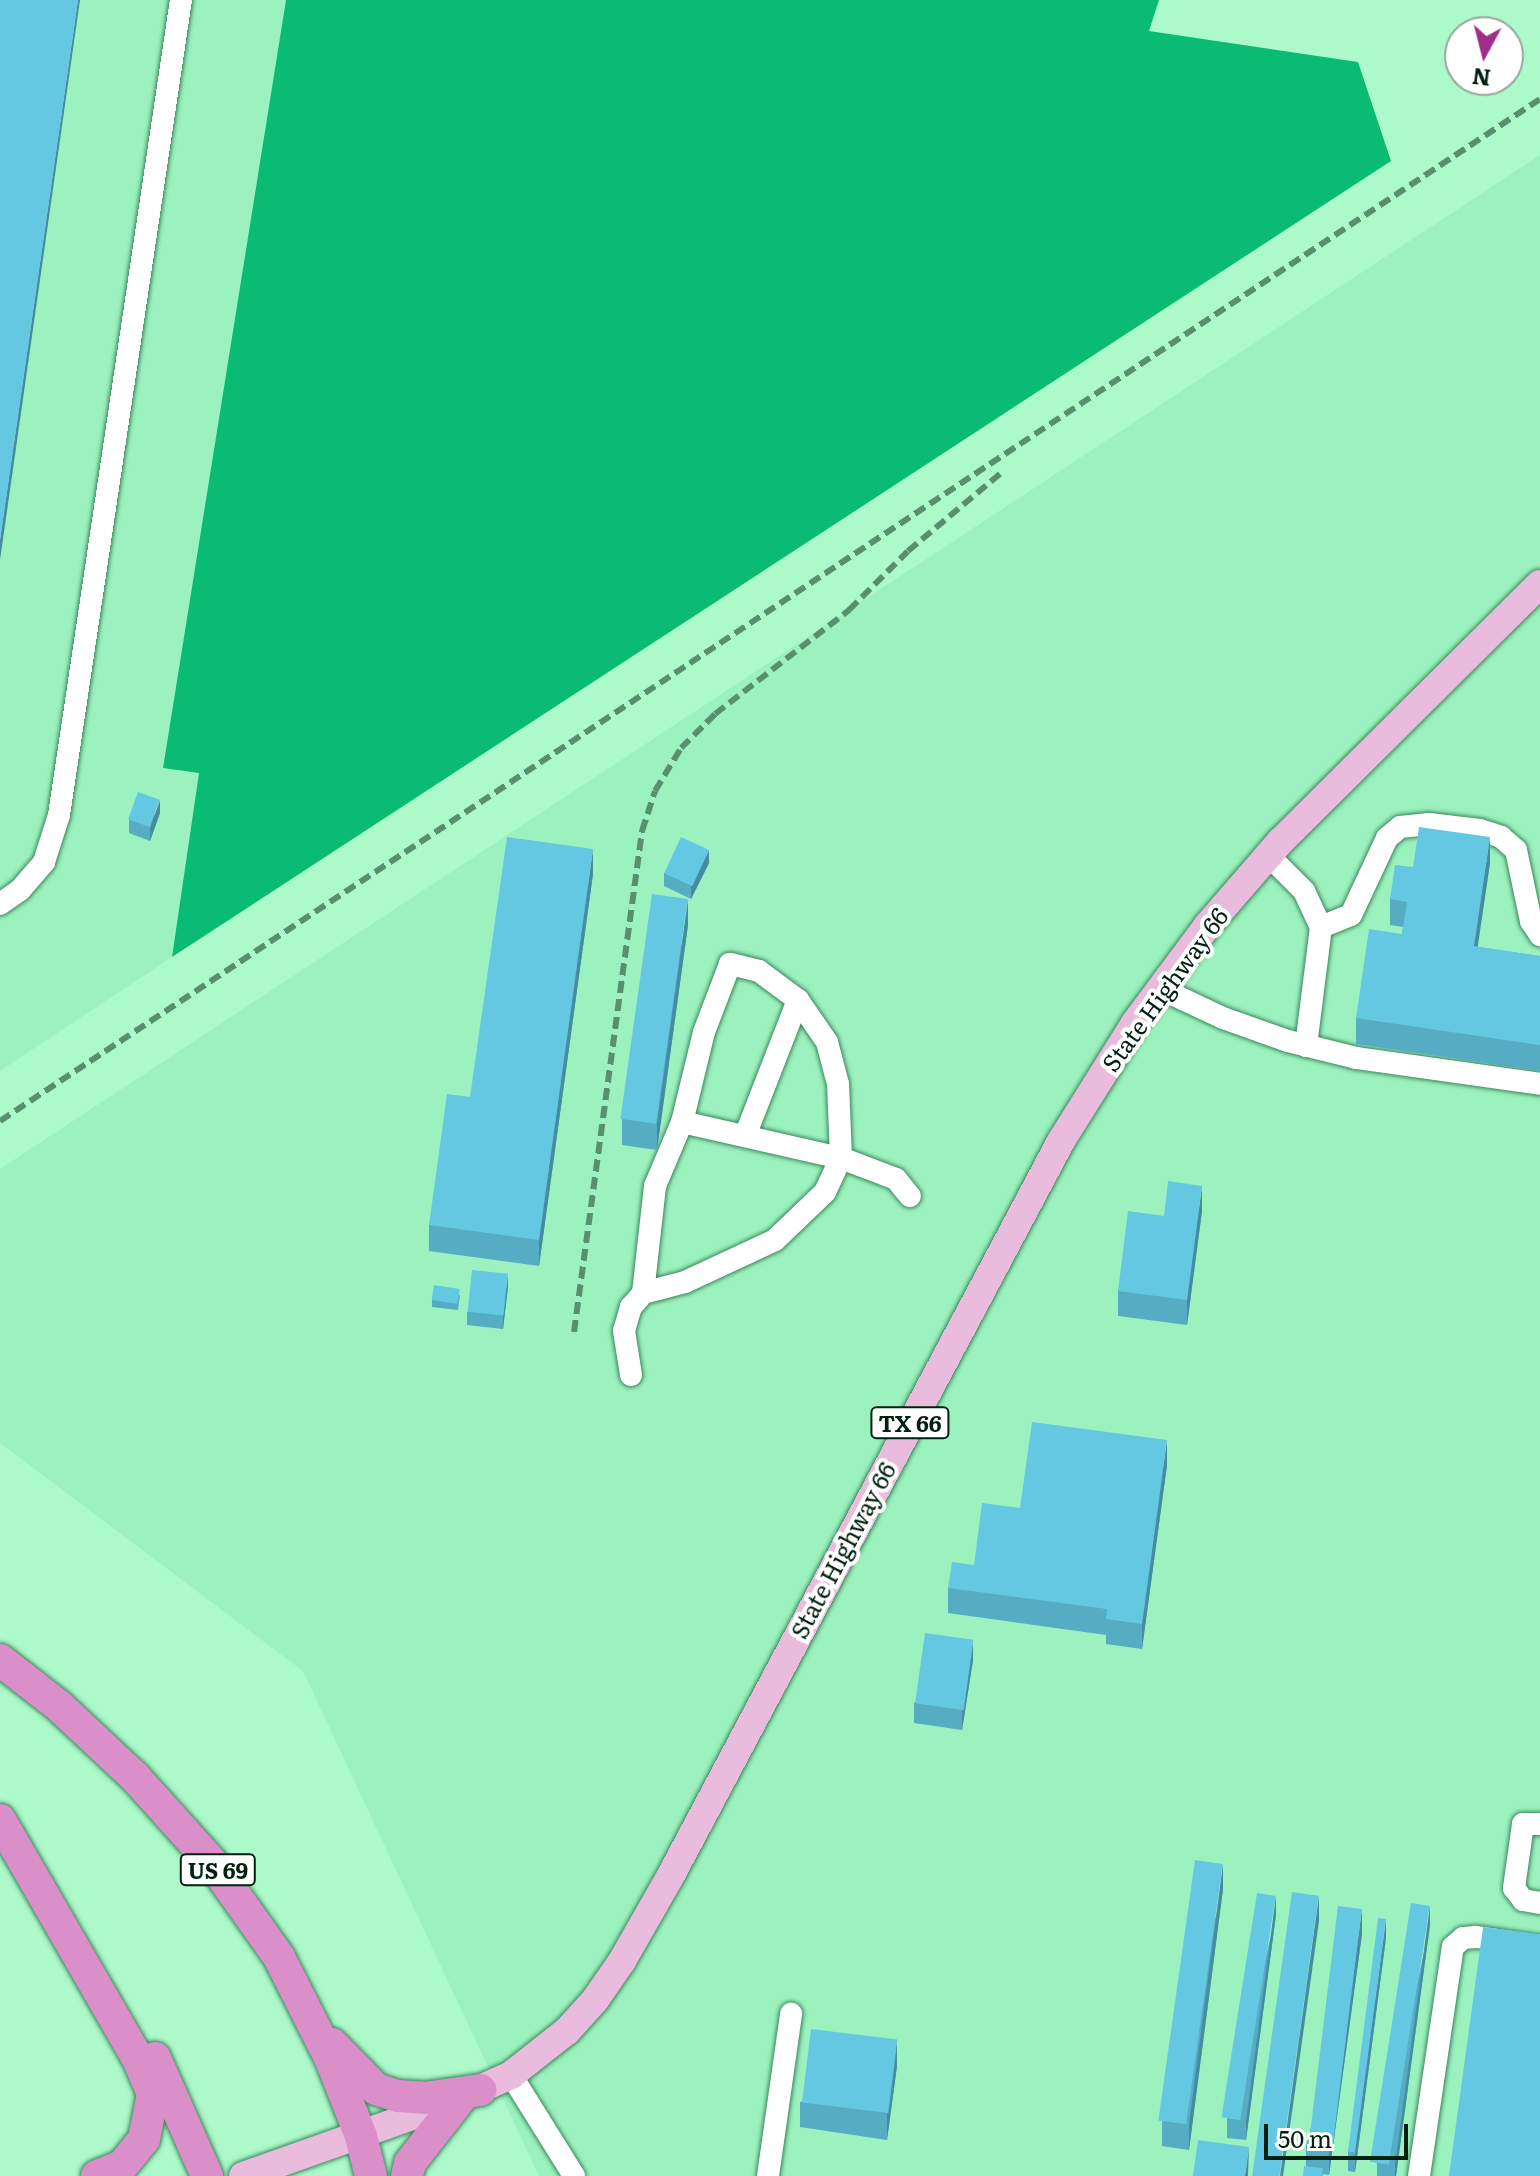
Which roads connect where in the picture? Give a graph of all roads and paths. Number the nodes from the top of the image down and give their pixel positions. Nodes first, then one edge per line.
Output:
1 (181, 0) edge
2 (1540, 584) edge
3 (1268, 855) junction
4 (0, 904) edge
5 (1321, 927) junction
6 (1540, 935) edge
7 (1159, 988) junction
8 (798, 1000) junction
9 (1306, 1046) junction
10 (1540, 1084) edge
11 (682, 1122) junction
12 (745, 1136) junction
13 (841, 1158) junction
14 (910, 1196) dead end
15 (643, 1293) junction
16 (631, 1375) dead end
17 (0, 1660) edge
18 (0, 1818) edge
19 (1540, 1824) edge
20 (1540, 1903) edge
21 (1540, 1946) edge
22 (791, 2014) dead end
23 (309, 2017) junction
24 (511, 2075) junction
25 (470, 2095) junction
26 (361, 2136) junction
27 (97, 2176) edge
28 (207, 2176) edge
29 (243, 2176) edge
30 (371, 2176) edge
31 (407, 2176) edge
32 (574, 2176) edge
33 (768, 2176) edge
34 (1419, 2176) edge

1 - 4 street
2 - 3 main road, State Highway 66 / TX 66
3 - 5 street
3 - 7 main road, State Highway 66 / TX 66
5 - 6 street
5 - 9 street
7 - 9 street
7 - 24 main road, State Highway 66 / TX 66
8 - 11 street
8 - 12 street
8 - 13 street
9 - 10 street
11 - 12 street
11 - 15 street
12 - 13 street
13 - 14 street
13 - 15 street
15 - 16 street
17 - 23 highway, US 69
18 - 27 highway
18 - 28 highway
19 - 20 street
21 - 34 street
22 - 33 street
23 - 25 highway
23 - 26 highway, US 69
24 - 25 main road, State Highway 66 / TX 66
24 - 32 street
25 - 26 main road, State Highway 66 / TX 66
25 - 31 highway
26 - 29 main road, State Highway 66 / TX 66
26 - 30 highway, US 69

